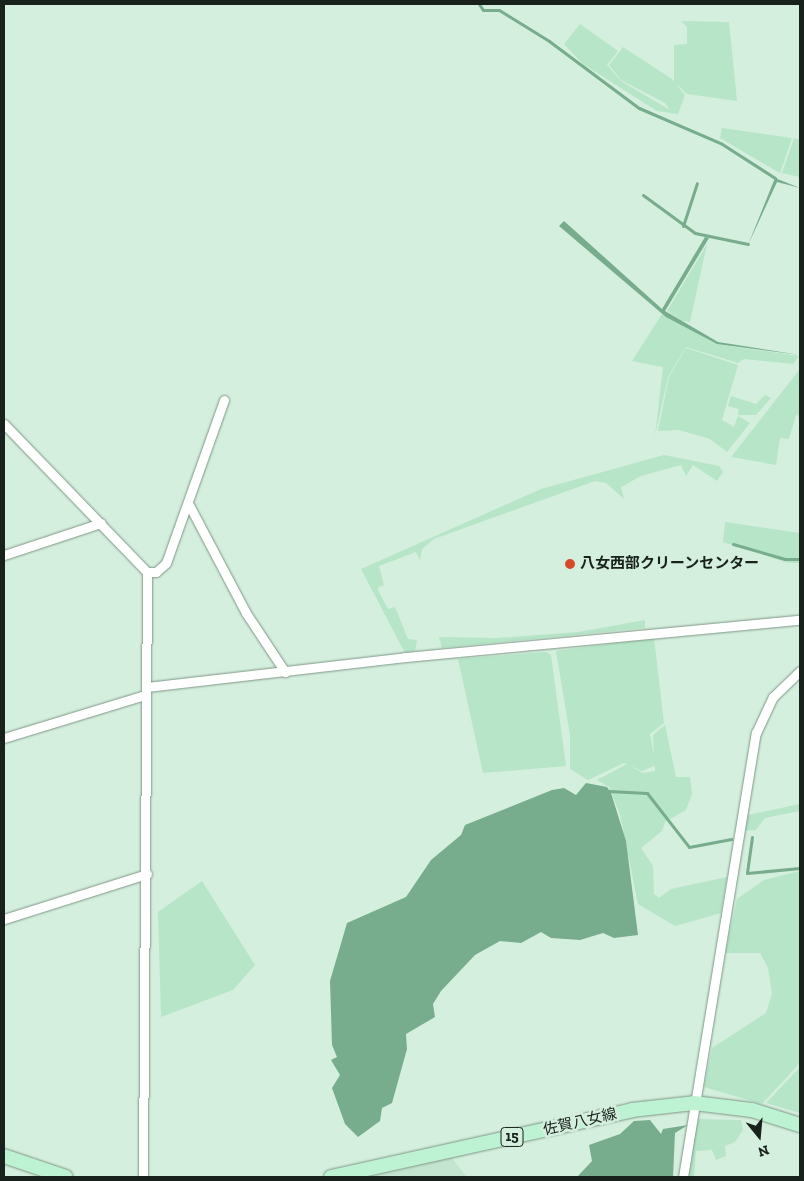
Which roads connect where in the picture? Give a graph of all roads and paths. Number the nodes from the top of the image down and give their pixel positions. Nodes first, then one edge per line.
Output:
1 (224, 400) dead end
2 (4, 424) edge
3 (188, 503) junction
4 (101, 523) junction
5 (4, 555) edge
6 (147, 572) junction
7 (800, 620) edge
8 (800, 671) edge
9 (285, 672) junction
10 (146, 691) junction
11 (4, 738) edge
12 (147, 874) junction
13 (4, 919) edge
14 (694, 1103) junction
15 (800, 1125) edge
16 (4, 1156) edge
17 (66, 1177) edge
18 (144, 1177) edge
19 (331, 1177) edge
20 (683, 1177) edge

1 - 3 street
2 - 4 street
3 - 6 street
3 - 9 street
4 - 5 street
4 - 6 street
6 - 10 street
7 - 9 street
8 - 14 street
9 - 10 street
10 - 11 street
10 - 12 street
12 - 13 street
12 - 18 street
14 - 15 main road, 佐賀八女線 / 15
14 - 19 main road, 佐賀八女線 / 15
14 - 20 street
16 - 17 main road

